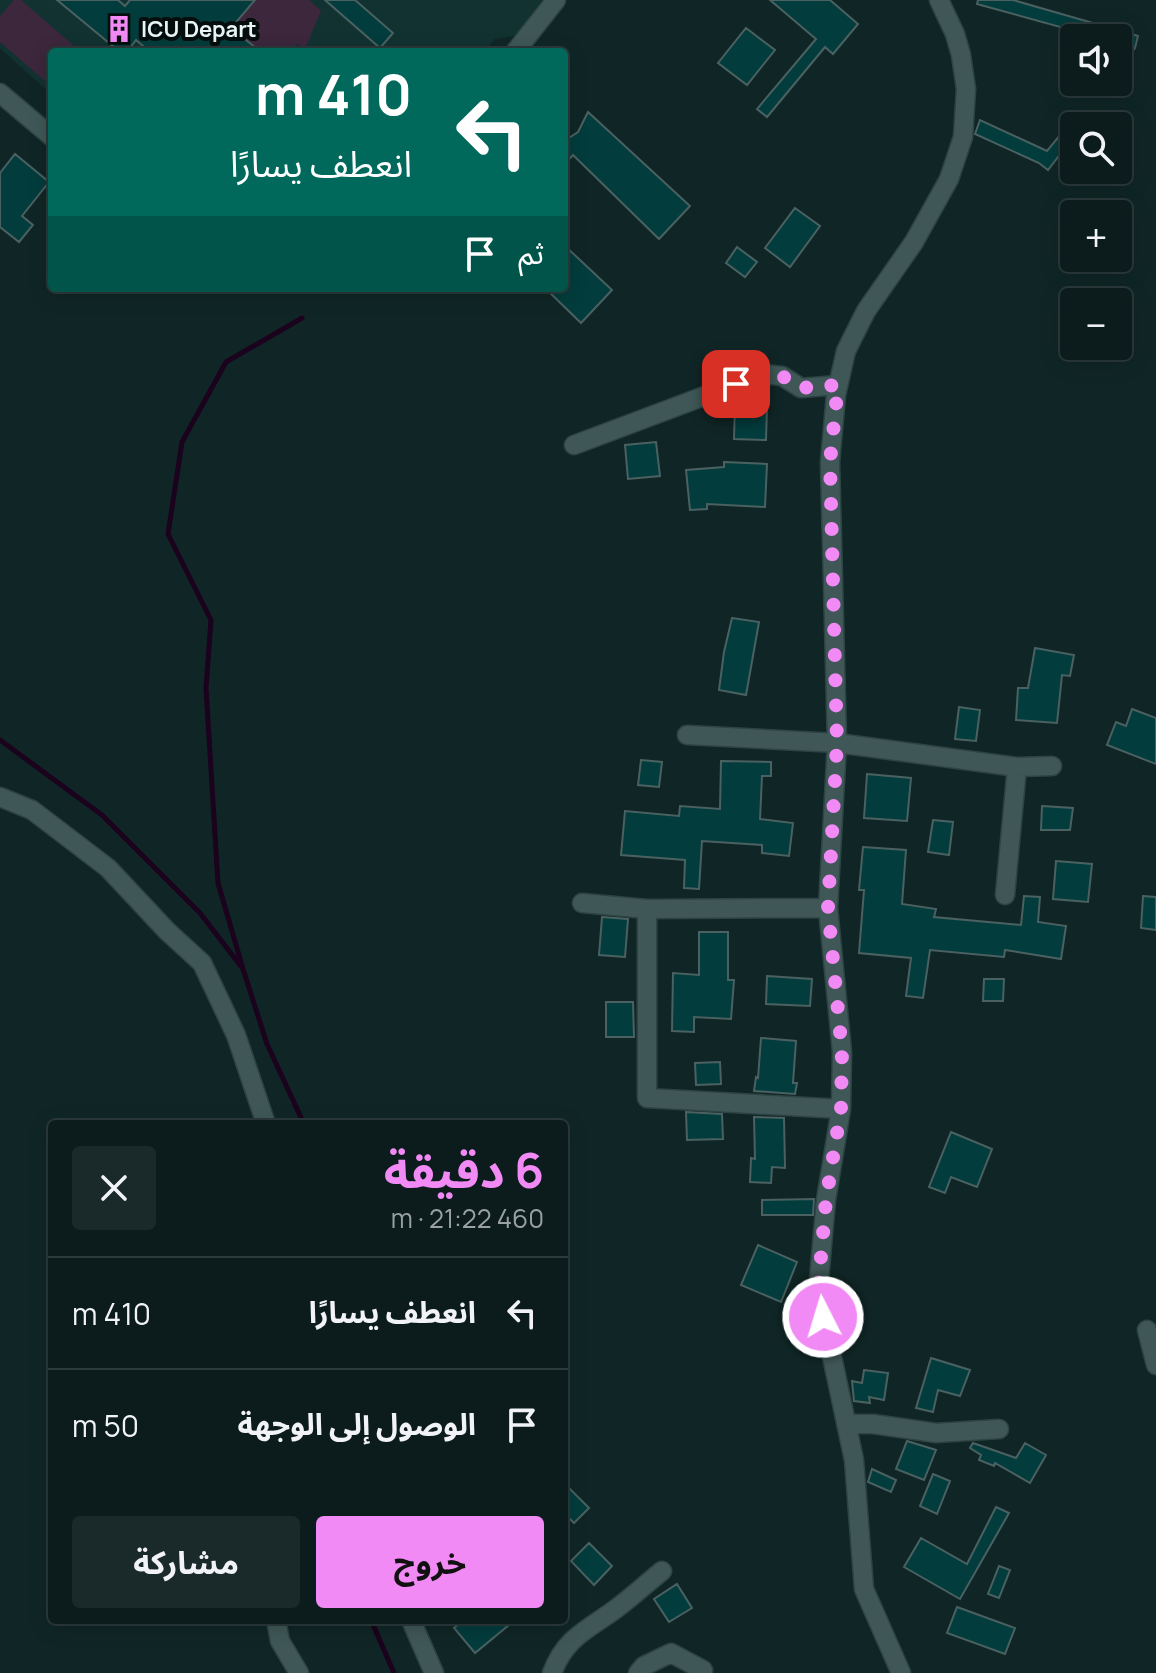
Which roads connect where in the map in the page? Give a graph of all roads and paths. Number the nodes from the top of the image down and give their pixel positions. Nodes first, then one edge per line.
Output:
1 (556, 0) edge
2 (939, 0) edge
3 (518, 48) edge
4 (0, 93) edge
5 (48, 134) edge
6 (838, 385) junction
7 (574, 445) dead end
8 (687, 735) dead end
9 (837, 743) junction
10 (1052, 766) dead end
11 (1017, 767) junction
12 (0, 797) edge
13 (1005, 895) dead end
14 (582, 903) dead end
15 (828, 908) junction
16 (647, 909) junction
17 (841, 1109) junction
18 (265, 1120) edge
19 (1147, 1330) dead end
20 (1156, 1365) edge
21 (846, 1424) junction
22 (999, 1429) dead end
23 (662, 1571) dead end
24 (277, 1624) edge
25 (413, 1624) edge
26 (703, 1670) dead end
27 (299, 1673) edge
28 (434, 1673) edge
29 (552, 1673) edge
30 (638, 1673) edge
31 (901, 1673) edge

1 - 3 street
2 - 6 street
4 - 5 street
6 - 7 street
6 - 9 street
8 - 9 street
9 - 11 street
9 - 15 street
10 - 11 street
11 - 13 street
12 - 18 street
14 - 16 street
15 - 16 street
15 - 17 street
16 - 17 street
17 - 21 street
19 - 20 street
21 - 22 street
21 - 31 street
23 - 29 street
24 - 27 street
25 - 28 street
26 - 30 street

